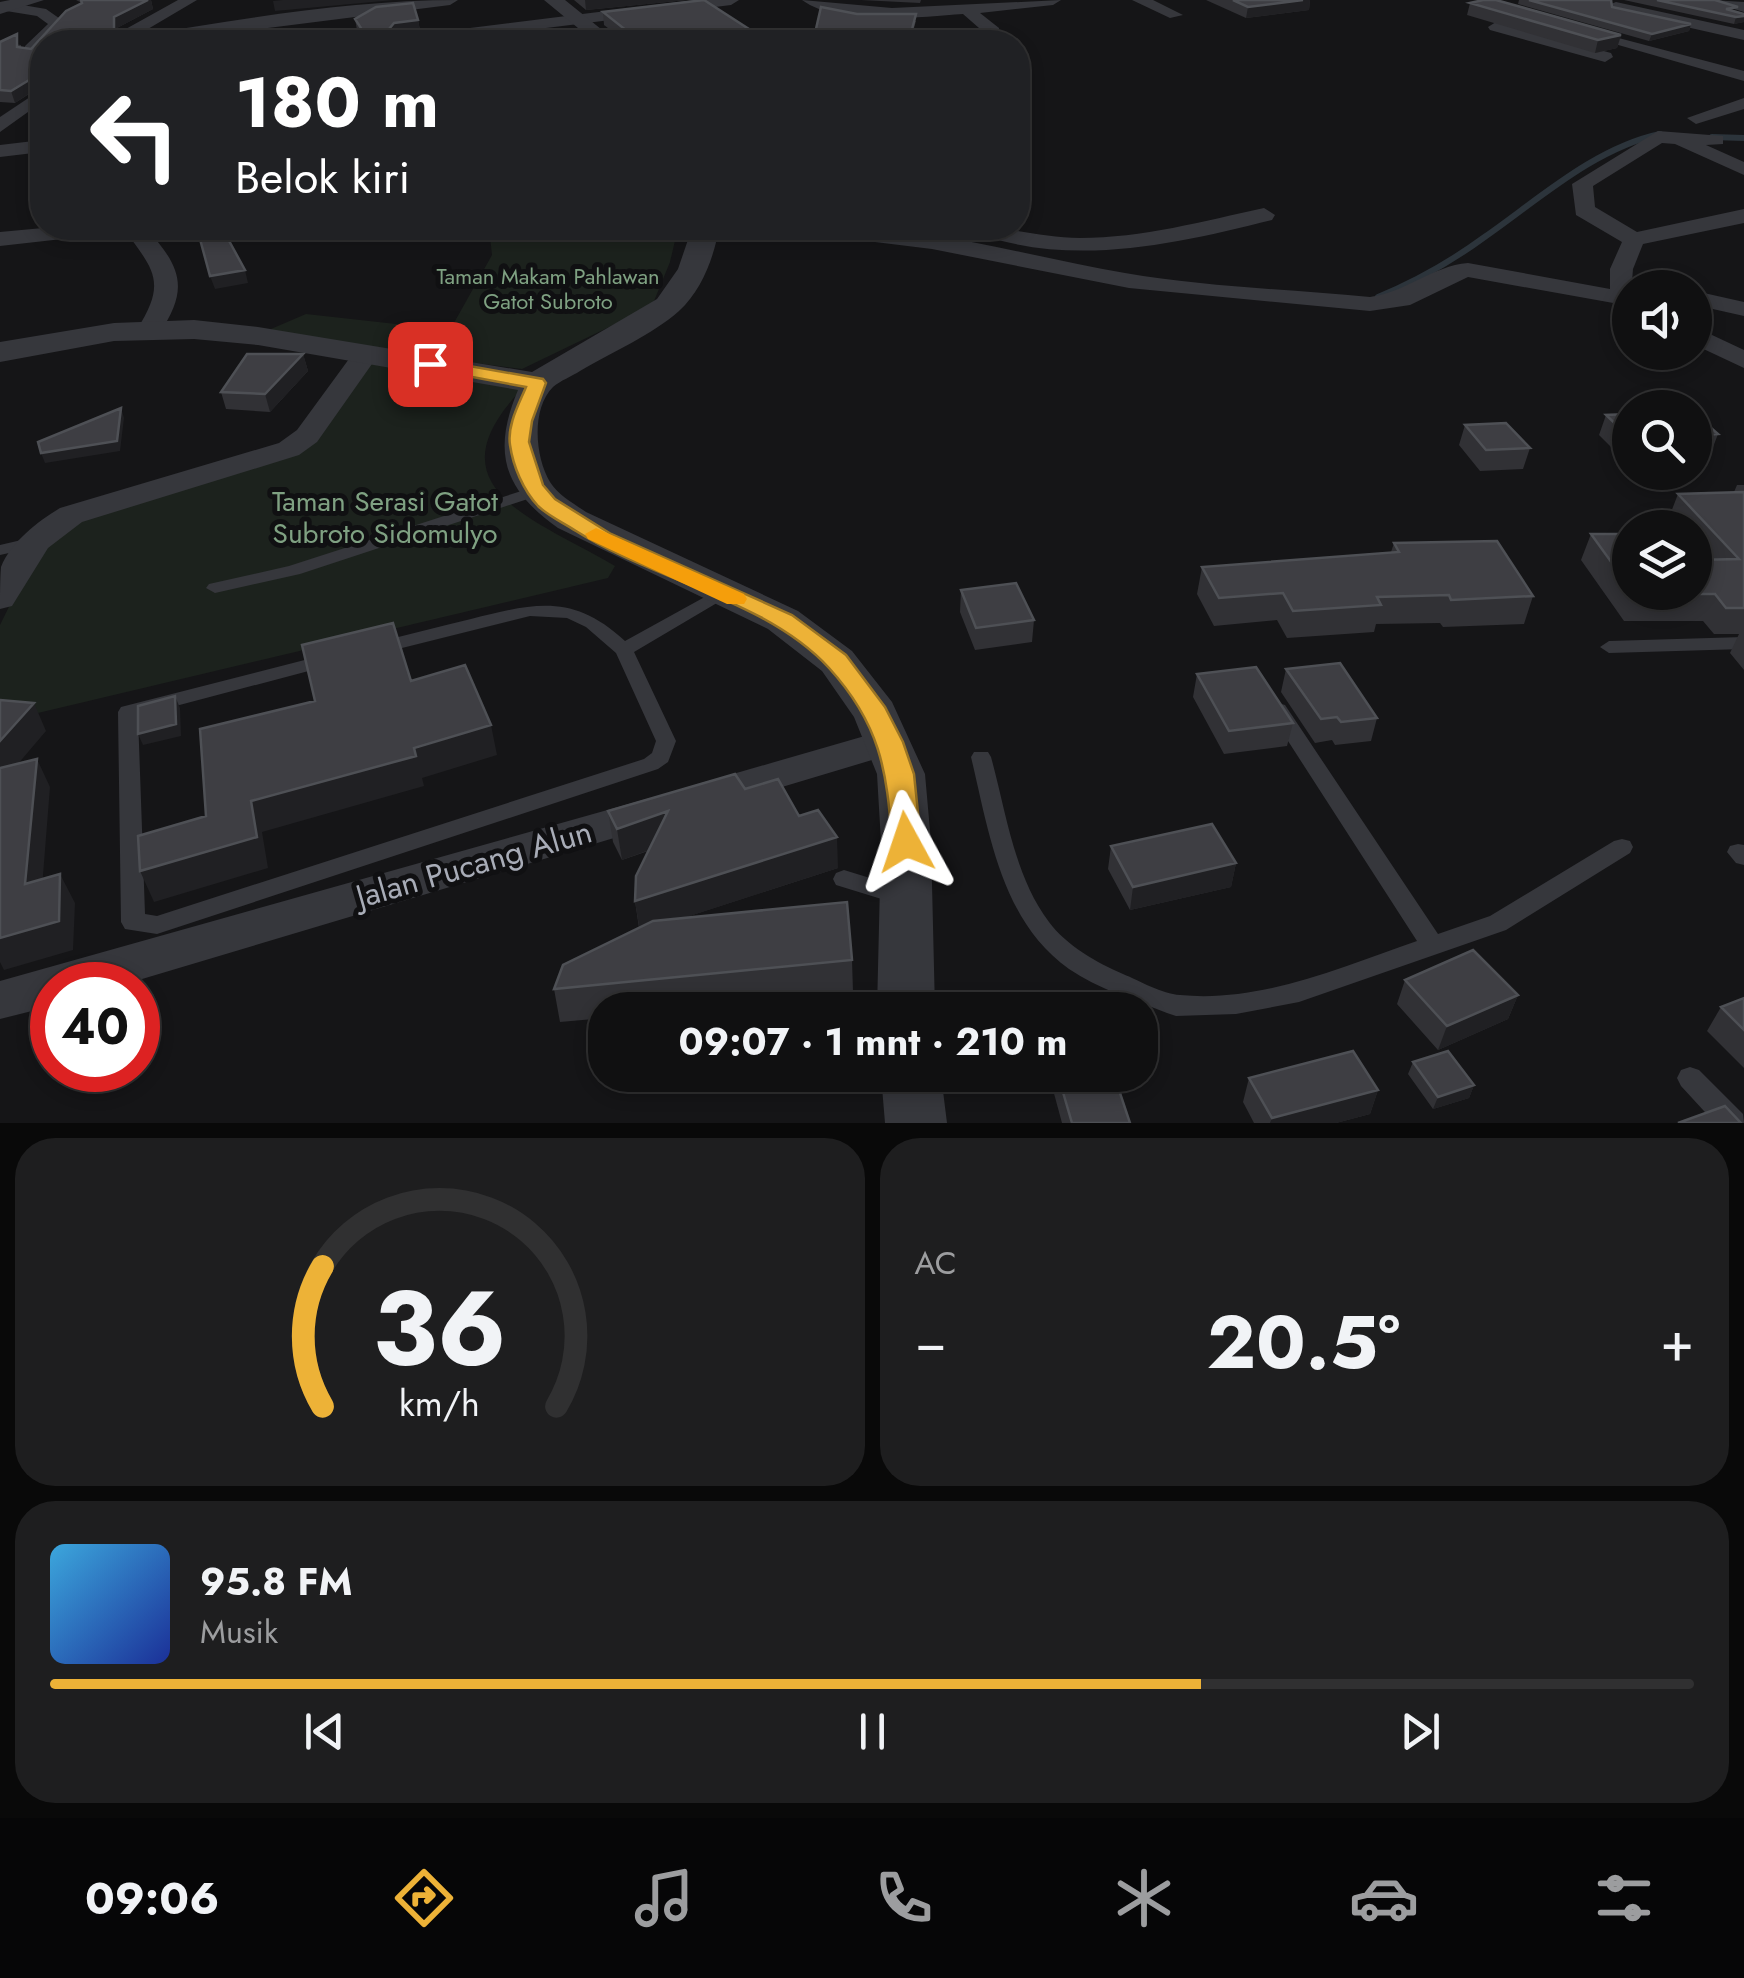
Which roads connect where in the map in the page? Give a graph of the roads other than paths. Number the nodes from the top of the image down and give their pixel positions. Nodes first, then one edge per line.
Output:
1 (36, 0) edge
2 (189, 0) edge
3 (249, 0) edge
4 (450, 0) edge
5 (553, 0) edge
6 (730, 0) edge
7 (810, 0) edge
8 (1044, 0) edge
9 (1140, 0) edge
10 (1718, 0) edge
11 (1623, 4) edge
12 (915, 5) edge
13 (3, 7) edge
14 (1744, 7) edge
15 (967, 10) junction
16 (1175, 16) dead end
17 (580, 20) junction
18 (256, 22) junction
19 (1496, 27) edge
20 (51, 30) edge
21 (139, 30) edge
22 (206, 30) edge
23 (270, 30) edge
24 (497, 30) edge
25 (592, 30) edge
26 (934, 30) edge
27 (992, 30) edge
28 (1744, 35) edge
29 (1632, 64) dead end
30 (1744, 76) edge
31 (1725, 92) dead end
32 (1744, 100) edge
33 (30, 103) edge
34 (1696, 118) dead end
35 (0, 126) edge
36 (1671, 136) junction
37 (1716, 140) dead end
38 (30, 147) edge
39 (0, 151) edge
40 (1743, 169) edge
41 (1264, 216) dead end
42 (1744, 216) edge
43 (30, 236) edge
44 (1636, 239) junction
45 (0, 240) edge
46 (144, 240) edge
47 (703, 240) edge
48 (916, 240) edge
49 (1024, 240) edge
50 (1626, 270) edge
51 (1612, 290) edge
52 (1712, 302) edge
53 (1744, 309) edge
54 (150, 328) junction
55 (1712, 343) edge
56 (0, 352) edge
57 (366, 354) junction
58 (1744, 360) edge
59 (537, 383) junction
60 (537, 491) junction
61 (30, 544) junction
62 (0, 550) edge
63 (216, 588) dead end
64 (722, 592) junction
65 (0, 599) edge
66 (1744, 643) edge
67 (1609, 647) dead end
68 (624, 650) junction
69 (1264, 688) edge
70 (890, 742) junction
71 (981, 757) dead end
72 (1622, 848) dead end
73 (844, 879) dead end
74 (904, 896) junction
75 (1431, 944) junction
76 (138, 962) edge
77 (30, 992) edge
78 (906, 992) edge
79 (0, 1000) edge
80 (1690, 1078) dead end
81 (913, 1092) edge
82 (916, 1123) edge
83 (1733, 1123) edge

1 - 13 street
2 - 21 street
3 - 18 street
4 - 18 street
5 - 17 street
6 - 17 street
7 - 12 street
8 - 15 street
9 - 16 street
10 - 14 street
11 - 28 street
11 - 30 street
12 - 15 street
12 - 26 street
13 - 20 street
15 - 27 street
17 - 24 street
17 - 25 street
18 - 22 street
18 - 23 street
19 - 29 street
31 - 32 street
32 - 34 street
33 - 35 street
36 - 37 street
36 - 40 street
36 - 44 street
38 - 39 street
41 - 49 street
42 - 44 street
43 - 45 street
44 - 50 street
46 - 54 street
47 - 59 street
48 - 51 street
52 - 53 street
54 - 56 street
54 - 57 street
55 - 58 street
57 - 59 street
57 - 61 street
59 - 60 street
60 - 63 lane
60 - 64 street
61 - 62 lane
61 - 65 street
64 - 68 lane
64 - 70 street
66 - 67 lane
68 - 68 lane
69 - 75 lane
70 - 74 street
70 - 76 street, Jalan Pucang Alun
71 - 75 lane
72 - 75 lane
73 - 74 lane
74 - 78 street
77 - 79 street, Jalan Pucang Alun
80 - 83 lane
81 - 82 street

